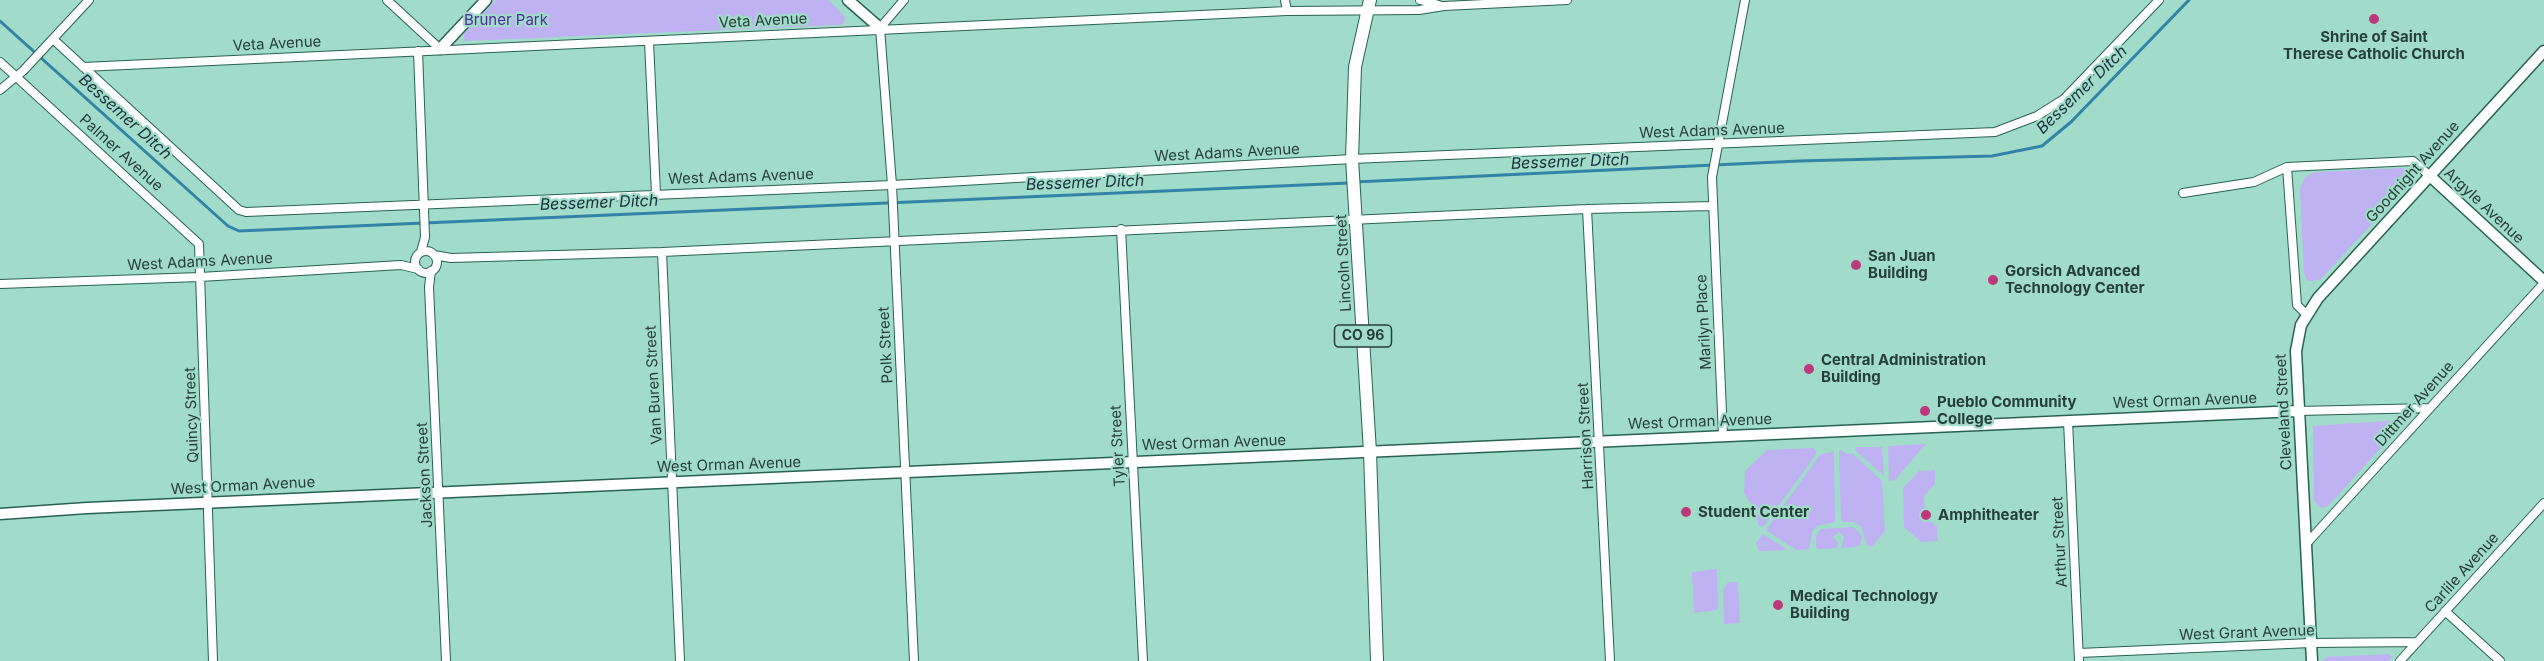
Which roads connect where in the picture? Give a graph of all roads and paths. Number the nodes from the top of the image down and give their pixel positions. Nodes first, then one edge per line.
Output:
1 (89, 0) edge
2 (387, 0) edge
3 (486, 0) edge
4 (848, 0) edge
5 (904, 0) edge
6 (1285, 0) edge
7 (1419, 0) edge
8 (1567, 0) edge
9 (1745, 0) edge
10 (2159, 0) edge
11 (1369, 4) edge
12 (1444, 6) junction
13 (1287, 11) junction
14 (880, 28) junction
15 (54, 40) junction
16 (649, 41) junction
17 (440, 49) junction
18 (418, 51) junction
19 (2544, 51) edge
20 (0, 62) edge
21 (83, 67) junction
22 (15, 76) junction
23 (0, 90) edge
24 (1719, 144) junction
25 (1352, 159) junction
26 (2287, 167) junction
27 (2430, 176) junction
28 (892, 185) junction
29 (2183, 193) dead end
30 (656, 194) junction
31 (423, 206) junction
32 (1712, 206) junction
33 (1587, 209) junction
34 (1356, 220) junction
35 (1122, 229) junction
36 (895, 241) junction
37 (662, 252) junction
38 (425, 255) junction
39 (451, 258) junction
40 (401, 265) junction
41 (427, 269) junction
42 (200, 277) junction
43 (2544, 282) edge
44 (0, 284) edge
45 (2306, 314) junction
46 (2430, 408) junction
47 (2298, 411) junction
48 (2068, 421) junction
49 (1723, 436) junction
50 (1600, 442) junction
51 (1370, 452) junction
52 (1133, 461) junction
53 (905, 472) junction
54 (672, 482) junction
55 (440, 492) junction
56 (208, 502) junction
57 (2544, 503) edge
58 (0, 514) edge
59 (2307, 543) junction
60 (2445, 611) junction
61 (2417, 642) junction
62 (2311, 643) junction
63 (2079, 657) edge
64 (213, 661) edge
65 (446, 661) edge
66 (680, 661) edge
67 (914, 661) edge
68 (1143, 661) edge
69 (1377, 661) edge
70 (1610, 661) edge
71 (2312, 661) edge
72 (2400, 661) edge
73 (2500, 661) edge

1 - 15 street
2 - 17 street
3 - 17 street
4 - 14 street
5 - 14 street
6 - 13 street
7 - 12 street, Veta Avenue
8 - 12 street, Veta Avenue
9 - 24 street
10 - 24 street, West Adams Avenue
11 - 12 street, Veta Avenue
11 - 13 street, Veta Avenue
11 - 25 main road, Lincoln Street / CO 96
13 - 14 street, Veta Avenue
14 - 16 street, Veta Avenue
14 - 28 street, Polk Street
15 - 21 street
15 - 22 street
16 - 17 street, Veta Avenue
16 - 30 street
17 - 18 street, Veta Avenue
18 - 21 street, Veta Avenue
18 - 31 street
19 - 27 street, Goodnight Avenue
20 - 22 street, Palmer Avenue
21 - 31 street, West Adams Avenue
22 - 23 street
22 - 42 street, Palmer Avenue
24 - 25 street, West Adams Avenue
24 - 32 street, Marilyn Place
25 - 28 street, West Adams Avenue
25 - 34 main road, Lincoln Street / CO 96
26 - 27 street
26 - 29 street
26 - 45 street
27 - 43 street, Argyle Avenue
27 - 45 street, Goodnight Avenue
28 - 30 street, West Adams Avenue
28 - 36 street, Polk Street
30 - 31 street, West Adams Avenue
31 - 38 street
32 - 33 street
32 - 49 street, Marilyn Place
33 - 34 street
33 - 50 street, Harrison Street
34 - 35 street
34 - 51 main road, Lincoln Street / CO 96
35 - 36 street
35 - 52 street, Tyler Street
36 - 37 street
36 - 53 street, Polk Street
37 - 39 street
37 - 54 street, Van Buren Street
38 - 39 street
38 - 40 street, West Adams Avenue
38 - 41 street
38 - 41 street
39 - 41 street
40 - 41 street, West Adams Avenue
40 - 42 street, West Adams Avenue
41 - 55 street, Jackson Street
42 - 44 street, West Adams Avenue
42 - 56 street, Quincy Street
43 - 46 street, Dittmer Avenue
45 - 47 street, Cleveland Street
46 - 47 street, West Orman Avenue
46 - 59 street, Dittmer Avenue
47 - 48 street, West Orman Avenue
47 - 59 street, Cleveland Street
48 - 49 street, West Orman Avenue
48 - 63 street, Arthur Street
49 - 50 street, West Orman Avenue
50 - 51 street, West Orman Avenue
50 - 70 street, Harrison Street
51 - 52 street, West Orman Avenue
51 - 69 main road, Lincoln Street / CO 96
52 - 53 street, West Orman Avenue
52 - 68 street, Tyler Street
53 - 54 street, West Orman Avenue
53 - 67 street, Polk Street
54 - 55 street, West Orman Avenue
54 - 66 street, Van Buren Street
55 - 56 street, West Orman Avenue
55 - 65 street, Jackson Street
56 - 58 street, West Orman Avenue
56 - 64 street, Quincy Street
57 - 60 street, Carlile Avenue
59 - 62 street, Cleveland Street
60 - 61 street, Carlile Avenue
60 - 73 street
61 - 62 street, West Grant Avenue
61 - 72 street, Carlile Avenue
62 - 63 street, West Grant Avenue
62 - 71 street, Cleveland Street

